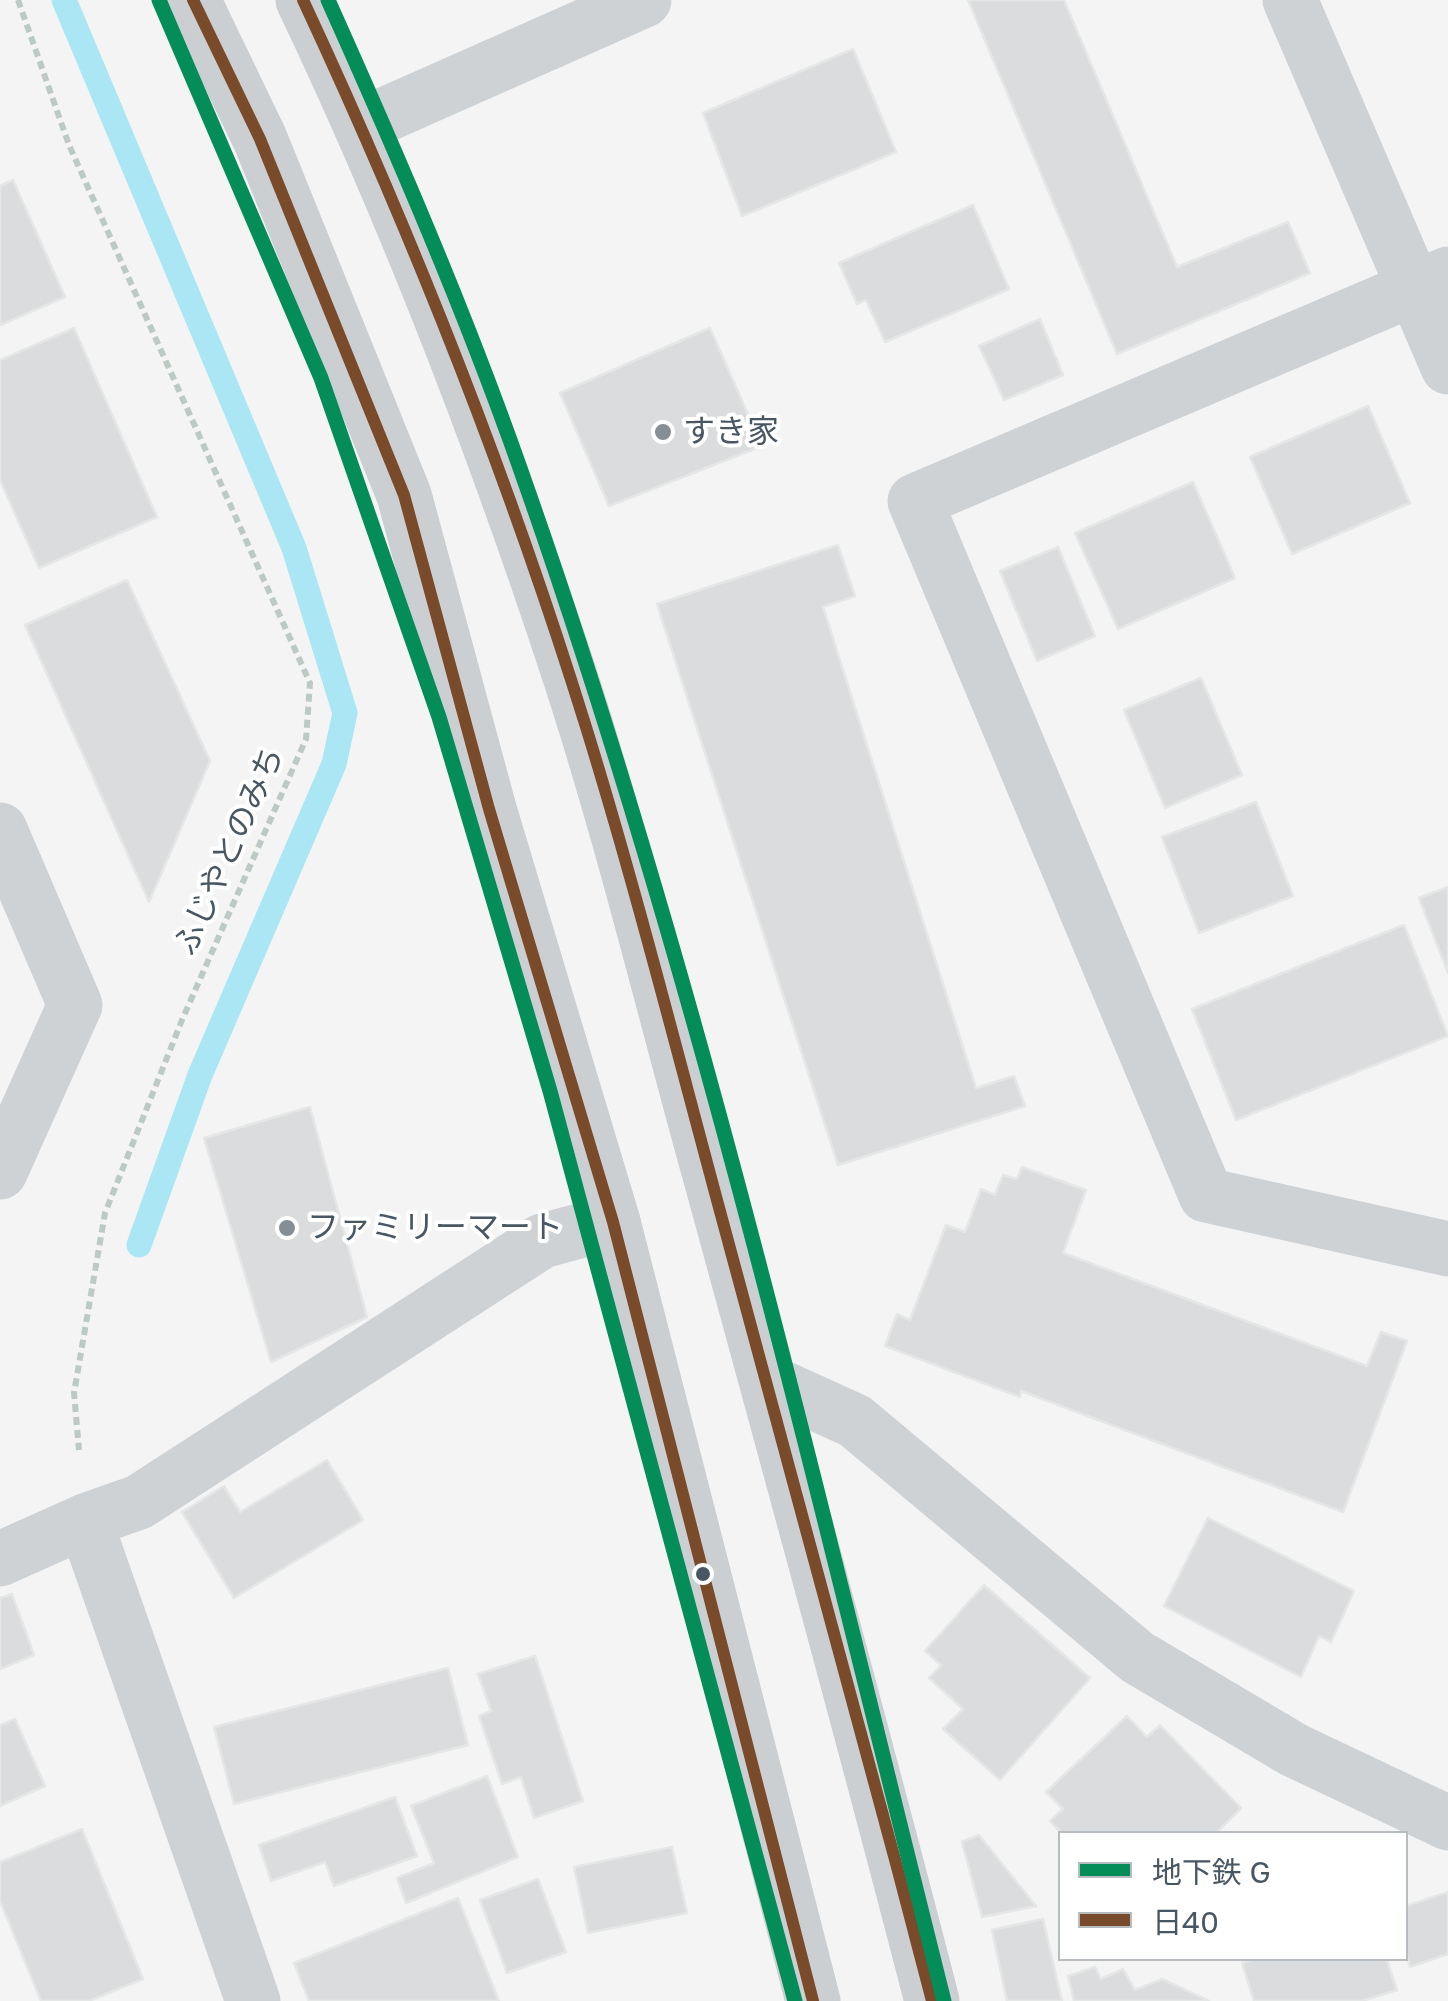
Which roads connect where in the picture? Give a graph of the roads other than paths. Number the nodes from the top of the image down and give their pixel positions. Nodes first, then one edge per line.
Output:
1 (192, 0) edge
2 (303, 0) edge
3 (644, 0) edge
4 (1290, 0) edge
5 (362, 125) junction
6 (1431, 281) edge
7 (1448, 366) edge
8 (0, 830) edge
9 (0, 1172) edge
10 (614, 1222) junction
11 (1448, 1248) edge
12 (767, 1382) junction
13 (84, 1521) junction
14 (0, 1559) edge
15 (1448, 1822) edge
16 (253, 2001) edge
17 (813, 2001) edge
18 (932, 2001) edge

1 - 10 main road
2 - 5 main road
3 - 5 street
4 - 6 street
5 - 12 main road
6 - 7 street
6 - 11 street
8 - 9 street
10 - 13 street
10 - 17 main road
12 - 15 street
12 - 18 main road
13 - 14 street
13 - 16 street

